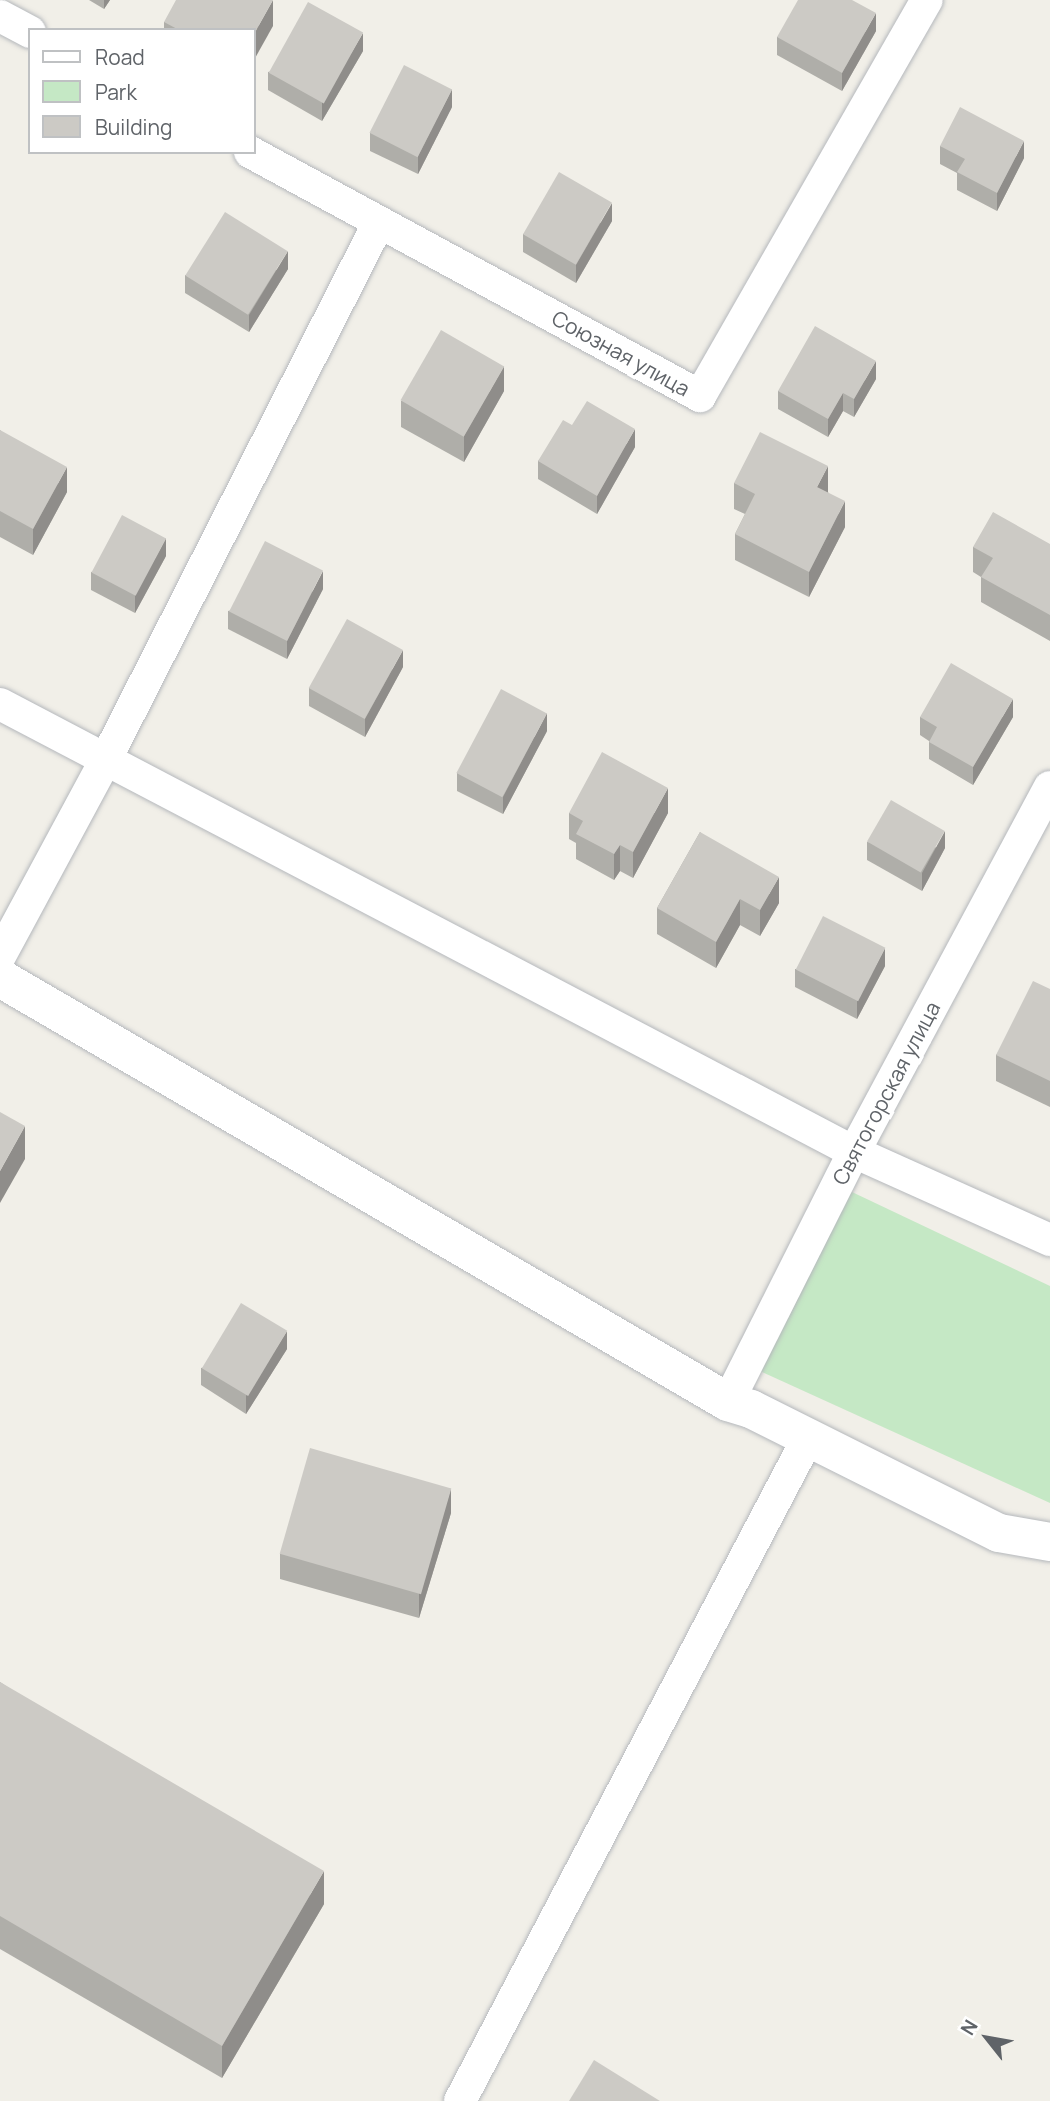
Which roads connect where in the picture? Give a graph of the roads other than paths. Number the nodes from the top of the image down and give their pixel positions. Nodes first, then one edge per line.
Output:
1 (927, 0) edge
2 (0, 16) edge
3 (28, 31) edge
4 (254, 154) edge
5 (379, 222) junction
6 (0, 704) edge
7 (106, 759) junction
8 (1050, 787) edge
9 (0, 956) edge
10 (0, 978) edge
11 (854, 1152) junction
12 (1050, 1240) edge
13 (728, 1402) junction
14 (808, 1438) junction
15 (1050, 1542) edge
16 (460, 2101) edge

1 - 5 street, Союзная улица
2 - 3 street
4 - 5 street, Союзная улица
5 - 7 street
6 - 7 street
7 - 9 street
7 - 11 street
8 - 11 street, Святогорская улица
10 - 13 main road
11 - 12 street
11 - 13 street, Святогорская улица
13 - 14 main road
14 - 15 main road
14 - 16 street

